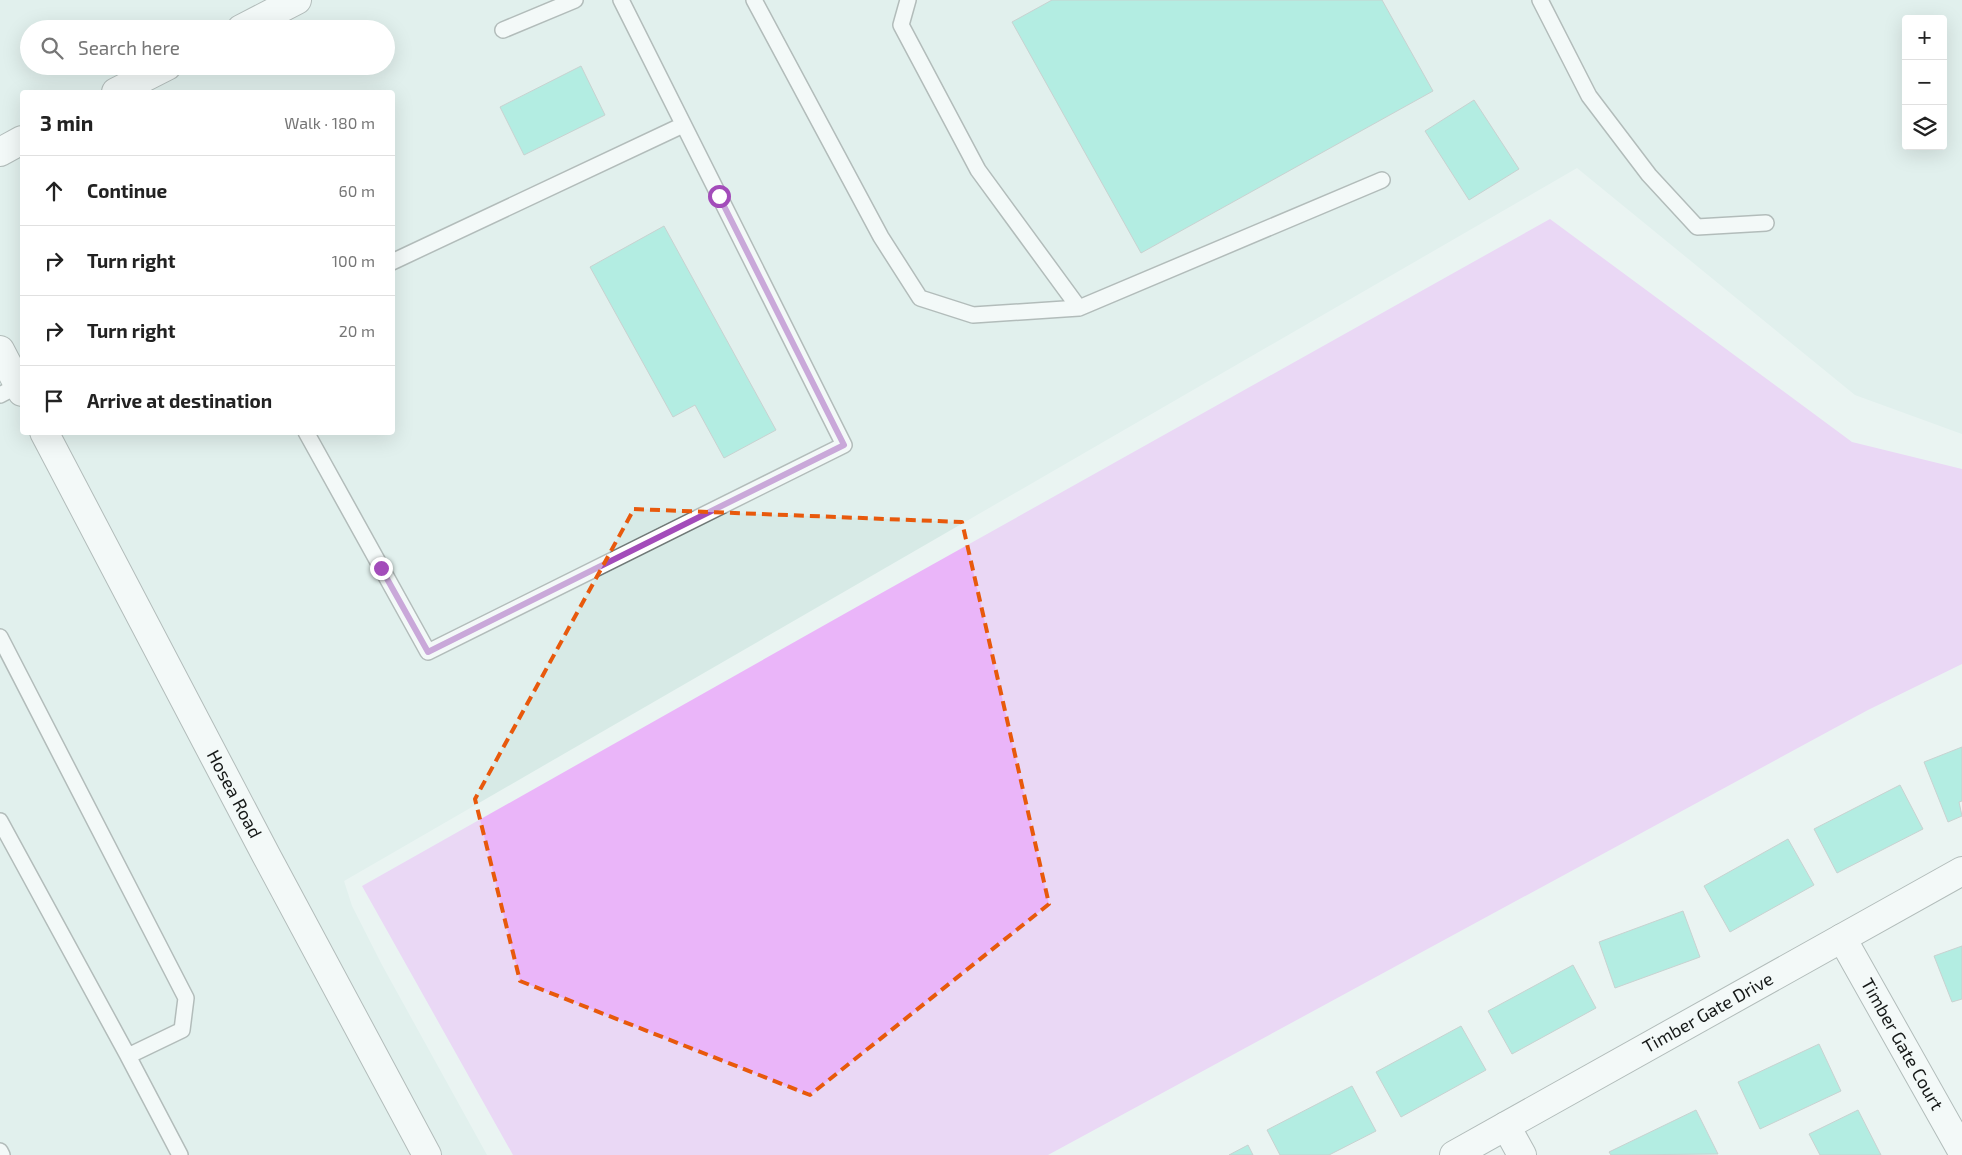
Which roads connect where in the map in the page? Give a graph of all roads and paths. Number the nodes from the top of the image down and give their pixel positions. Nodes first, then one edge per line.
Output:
1 (297, 0) edge
2 (574, 0) edge
3 (621, 0) edge
4 (754, 0) edge
5 (908, 0) edge
6 (1540, 0) edge
7 (258, 20) edge
8 (503, 30) dead end
9 (149, 75) edge
10 (120, 90) edge
11 (684, 125) junction
12 (20, 141) edge
13 (0, 152) edge
14 (1382, 180) dead end
15 (1766, 223) dead end
16 (395, 261) edge
17 (1078, 308) junction
18 (0, 350) edge
19 (14, 391) edge
20 (46, 435) edge
21 (308, 435) edge
22 (0, 638) edge
23 (0, 821) edge
24 (1962, 871) edge
25 (1842, 938) junction
26 (128, 1056) junction
27 (1506, 1126) junction
28 (0, 1151) edge
29 (1962, 1151) edge
30 (2, 1155) edge
31 (180, 1155) edge
32 (427, 1155) edge
33 (1454, 1155) edge
34 (1522, 1155) edge

1 - 7 street
2 - 8 lane
3 - 11 lane
4 - 17 lane
5 - 17 lane
6 - 15 lane
9 - 10 street
11 - 16 lane
11 - 21 lane
12 - 13 street
14 - 17 lane
18 - 19 street
20 - 32 street, Hosea Road
22 - 26 lane
23 - 26 lane
24 - 25 street, Timber Gate Drive
25 - 27 street, Timber Gate Drive
25 - 29 street, Timber Gate Court
26 - 31 lane
27 - 33 street, Timber Gate Drive
27 - 34 street
28 - 30 lane

